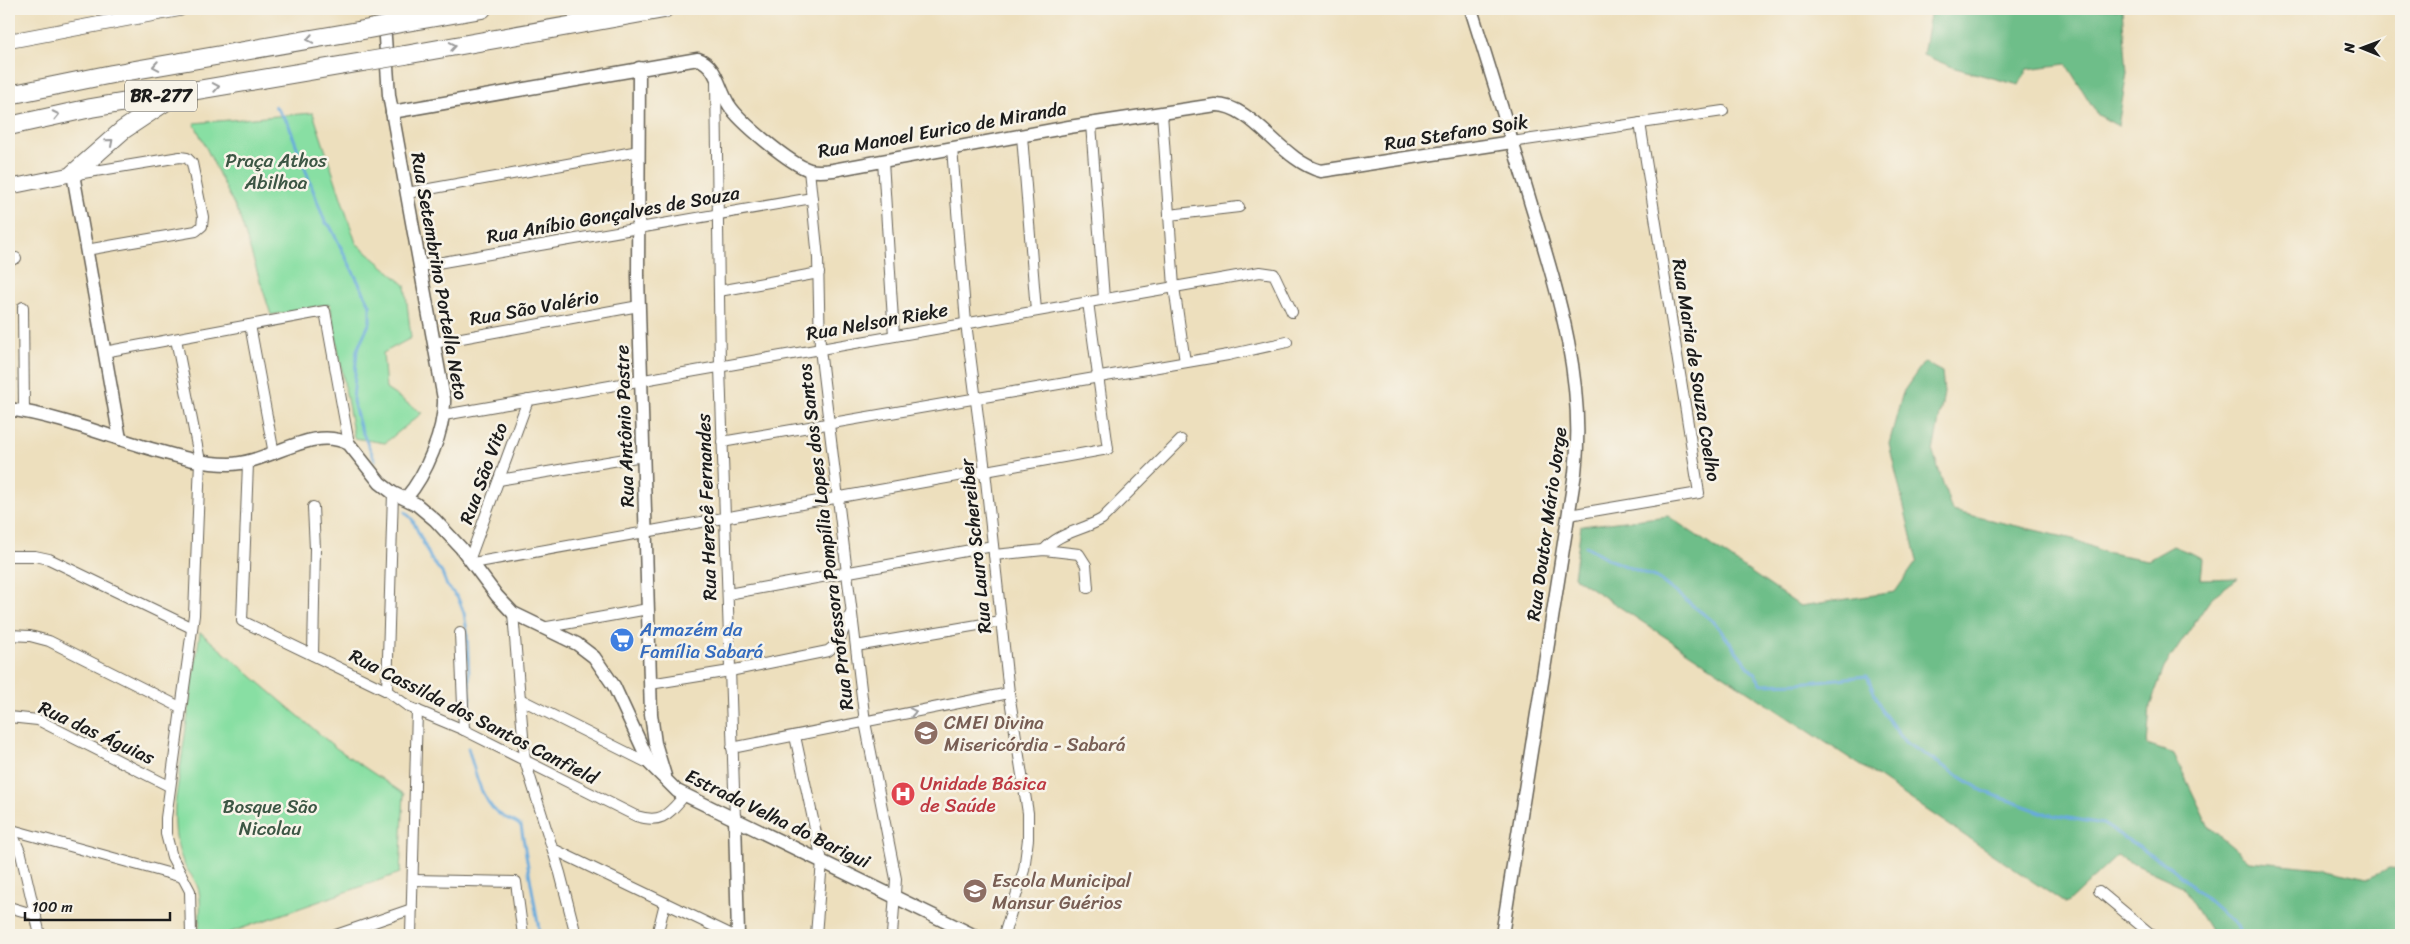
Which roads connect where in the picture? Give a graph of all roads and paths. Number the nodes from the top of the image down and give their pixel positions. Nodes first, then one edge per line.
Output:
1 (178, 9) edge
2 (383, 9) edge
3 (482, 9) edge
4 (664, 9) edge
5 (1471, 9) edge
6 (9, 41) edge
7 (639, 68) junction
8 (716, 77) junction
9 (180, 93) junction
10 (9, 95) edge
11 (1215, 105) joint
12 (1723, 111) dead end
13 (392, 112) junction
14 (1162, 113) junction
15 (1640, 123) junction
16 (1091, 124) junction
17 (9, 126) edge
18 (1022, 136) junction
19 (1512, 142) junction
20 (952, 148) junction
21 (639, 151) junction
22 (883, 161) junction
23 (809, 170) junction
24 (73, 174) junction
25 (9, 187) edge
26 (407, 193) junction
27 (812, 198) junction
28 (1238, 207) dead end
29 (718, 214) junction
30 (1169, 215) junction
31 (638, 228) junction
32 (86, 250) junction
33 (420, 266) junction
34 (819, 273) junction
35 (1174, 287) junction
36 (719, 291) junction
37 (1104, 299) junction
38 (1088, 302) junction
39 (23, 306) dead end
40 (639, 306) junction
41 (1036, 311) junction
42 (1292, 312) dead end
43 (966, 323) junction
44 (250, 325) junction
45 (894, 336) junction
46 (176, 339) junction
47 (1286, 342) dead end
48 (434, 343) junction
49 (820, 349) junction
50 (104, 352) junction
51 (1185, 362) junction
52 (720, 366) junction
53 (1098, 377) junction
54 (641, 380) junction
55 (976, 398) junction
56 (528, 400) junction
57 (9, 409) edge
58 (24, 412) junction
59 (444, 415) junction
60 (829, 424) junction
61 (120, 439) junction
62 (1181, 440) dead end
63 (722, 442) junction
64 (348, 444) junction
65 (274, 454) junction
66 (643, 456) junction
67 (200, 461) junction
68 (248, 463) junction
69 (985, 472) junction
70 (499, 480) junction
71 (393, 493) junction
72 (406, 498) junction
73 (838, 498) junction
74 (313, 507) dead end
75 (1569, 515) junction
76 (725, 518) junction
77 (646, 532) junction
78 (994, 550) junction
79 (1044, 550) junction
80 (9, 556) edge
81 (472, 561) junction
82 (847, 572) junction
83 (1088, 588) dead end
84 (728, 594) junction
85 (648, 609) junction
86 (852, 611) junction
87 (513, 613) junction
88 (1001, 621) junction
89 (192, 628) junction
90 (542, 628) junction
91 (460, 633) dead end
92 (9, 635) edge
93 (856, 646) junction
94 (313, 655) junction
95 (730, 671) junction
96 (650, 684) junction
97 (387, 691) junction
98 (1009, 693) junction
99 (520, 699) junction
100 (180, 707) junction
101 (417, 710) junction
102 (9, 717) edge
103 (865, 722) junction
104 (464, 730) junction
105 (795, 736) junction
106 (732, 748) junction
107 (524, 760) junction
108 (650, 764) junction
109 (666, 780) junction
110 (169, 786) junction
111 (685, 796) junction
112 (735, 819) junction
113 (10, 827) edge
114 (553, 849) junction
115 (822, 861) junction
116 (182, 877) junction
117 (413, 880) junction
118 (2099, 891) dead end
119 (896, 897) junction
120 (665, 902) junction
121 (9, 907) edge
122 (412, 909) junction
123 (36, 915) junction
124 (40, 935) edge
125 (191, 935) edge
126 (336, 935) edge
127 (412, 935) edge
128 (523, 935) edge
129 (576, 935) edge
130 (657, 935) edge
131 (732, 935) edge
132 (738, 935) edge
133 (816, 935) edge
134 (892, 935) edge
135 (973, 935) edge
136 (1004, 935) edge
137 (1502, 935) edge
138 (2152, 935) edge

1 - 6 main road
2 - 13 street, Rua Setembrino Portella Neto
3 -> 10 highway, BR-277, bridge
9 -> 4 highway, BR-277, bridge
5 - 19 street, Rua Doutor Mário Jorge
7 - 8 street
7 - 13 street
7 - 21 street, Rua Antônio Pastre
8 - 23 street, Rua Manoel Eurico de Miranda
8 - 29 street, Rua Herecê Fernandes
17 -> 9 highway, BR-277
24 -> 9 highway
11 - 14 street, Rua Manoel Eurico de Miranda
11 - 19 street, Rua Stefano Soik
12 - 15 street, Rua Stefano Soik
13 - 26 street, Rua Setembrino Portella Neto
14 - 16 street, Rua Manoel Eurico de Miranda
14 - 30 street
15 - 19 street, Rua Stefano Soik
15 - 75 street, Rua Maria de Souza Coelho
16 - 18 street, Rua Manoel Eurico de Miranda
16 - 37 street
18 - 20 street, Rua Manoel Eurico de Miranda
18 - 41 street
19 - 75 street, Rua Doutor Mário Jorge
20 - 22 street, Rua Manoel Eurico de Miranda
20 - 43 street, Rua Lauro Schereiber
21 - 26 street
21 - 31 street, Rua Antônio Pastre
22 - 23 street, Rua Manoel Eurico de Miranda
22 - 45 street
23 - 27 street, Rua Professora Pompília Lopes dos Santos
24 - 25 main road
24 - 32 street
24 - 32 street
26 - 33 street, Rua Setembrino Portella Neto
27 - 29 street, Rua Aníbio Gonçalves de Souza
27 - 34 street, Rua Professora Pompília Lopes dos Santos
28 - 30 street
29 - 31 street, Rua Aníbio Gonçalves de Souza
29 - 36 street, Rua Herecê Fernandes
30 - 35 street
31 - 33 street, Rua Aníbio Gonçalves de Souza
31 - 40 street, Rua Antônio Pastre
32 - 50 street
33 - 48 street, Rua Setembrino Portella Neto
34 - 36 street
34 - 49 street, Rua Professora Pompília Lopes dos Santos
35 - 37 street, Rua Nelson Rieke
35 - 42 street, Rua Nelson Rieke
35 - 51 street
36 - 52 street, Rua Herecê Fernandes
37 - 38 street, Rua Nelson Rieke
38 - 41 street, Rua Nelson Rieke
38 - 53 street
39 - 58 street
40 - 48 street, Rua São Valério
40 - 54 street, Rua Antônio Pastre
41 - 43 street, Rua Nelson Rieke
43 - 45 street, Rua Nelson Rieke
43 - 55 street, Rua Lauro Schereiber
44 - 46 street
44 - 64 street
44 - 65 street
45 - 49 street, Rua Nelson Rieke
46 - 50 street
46 - 67 street
47 - 51 street
48 - 59 street, Rua Setembrino Portella Neto
49 - 52 street, Rua Nelson Rieke
49 - 60 street, Rua Professora Pompília Lopes dos Santos
50 - 61 street
51 - 53 street
52 - 54 street, Rua Nelson Rieke
52 - 63 street, Rua Herecê Fernandes
53 - 55 street
53 - 69 street
54 - 56 street, Rua Nelson Rieke
54 - 66 street, Rua Antônio Pastre
55 - 60 street
55 - 69 street, Rua Lauro Schereiber
56 - 59 street, Rua Nelson Rieke
56 - 70 street, Rua São Vito
57 - 58 street
58 - 61 street
59 - 72 street, Rua Setembrino Portella Neto
60 - 63 street
60 - 73 street, Rua Professora Pompília Lopes dos Santos
61 - 67 street
62 - 79 street
63 - 76 street, Rua Herecê Fernandes
64 - 65 street
64 - 71 street, Estrada Velha do Barigui
65 - 68 street
66 - 70 street
66 - 77 street, Rua Antônio Pastre
67 - 68 street
67 - 89 street
68 - 94 street, Rua Cassilda dos Santos Canfield
69 - 73 street
69 - 78 street, Rua Lauro Schereiber
70 - 81 street, Rua São Vito
71 - 72 street, Estrada Velha do Barigui
71 - 97 street
72 - 81 street, Estrada Velha do Barigui
73 - 76 street
73 - 82 street, Rua Professora Pompília Lopes dos Santos
74 - 94 street
75 - 137 street, Rua Doutor Mário Jorge
76 - 77 street
76 - 84 street, Rua Herecê Fernandes
77 - 81 street
77 - 85 street, Rua Antônio Pastre
78 - 79 street
78 - 82 street
78 - 88 street, Rua Lauro Schereiber
79 - 83 street
80 - 89 street
81 - 87 street, Estrada Velha do Barigui
82 - 84 street
82 - 86 street, Rua Professora Pompília Lopes dos Santos
84 - 95 street, Rua Herecê Fernandes
85 - 90 street
85 - 96 street, Rua Antônio Pastre
86 - 93 street, Rua Professora Pompília Lopes dos Santos
86 - 95 street
87 - 90 street, Estrada Velha do Barigui
87 - 99 street
88 - 93 street
88 - 98 street, Rua Lauro Schereiber
89 - 100 street
90 - 108 street, Estrada Velha do Barigui
91 - 104 street
92 - 100 street
93 - 103 street, Rua Professora Pompília Lopes dos Santos
94 - 97 street, Rua Cassilda dos Santos Canfield
95 - 96 street
95 - 106 street, Rua Herecê Fernandes
96 - 109 street, Rua Antônio Pastre
97 - 101 street, Rua Cassilda dos Santos Canfield
103 -> 98 street
98 - 136 street, Rua Lauro Schereiber
99 - 107 street
99 - 108 street
100 - 110 street
101 - 104 street, Rua Cassilda dos Santos Canfield
101 - 117 street
102 - 110 street, Rua das Águias
103 - 105 street
103 - 119 street, Rua Professora Pompília Lopes dos Santos
104 - 107 street, Rua Cassilda dos Santos Canfield
105 - 106 street
105 - 115 street
106 - 112 street, Rua Herecê Fernandes
107 - 111 street, Rua Cassilda dos Santos Canfield
107 - 114 street
108 - 109 street, Estrada Velha do Barigui
109 - 111 street, Estrada Velha do Barigui
110 - 116 street
111 - 112 street, Estrada Velha do Barigui
112 - 115 street, Estrada Velha do Barigui
112 - 132 street, Rua Herecê Fernandes
113 - 116 street
113 - 123 street
114 - 120 street
114 - 129 street
115 - 119 street, Estrada Velha do Barigui
115 - 133 street
116 - 125 street
117 - 122 street
117 - 128 street
118 - 138 street
119 - 134 street, Rua Professora Pompília Lopes dos Santos
119 - 135 street, Estrada Velha do Barigui
120 - 130 street
120 - 131 street
121 - 123 street
122 - 126 street
122 - 127 street
123 - 124 street

